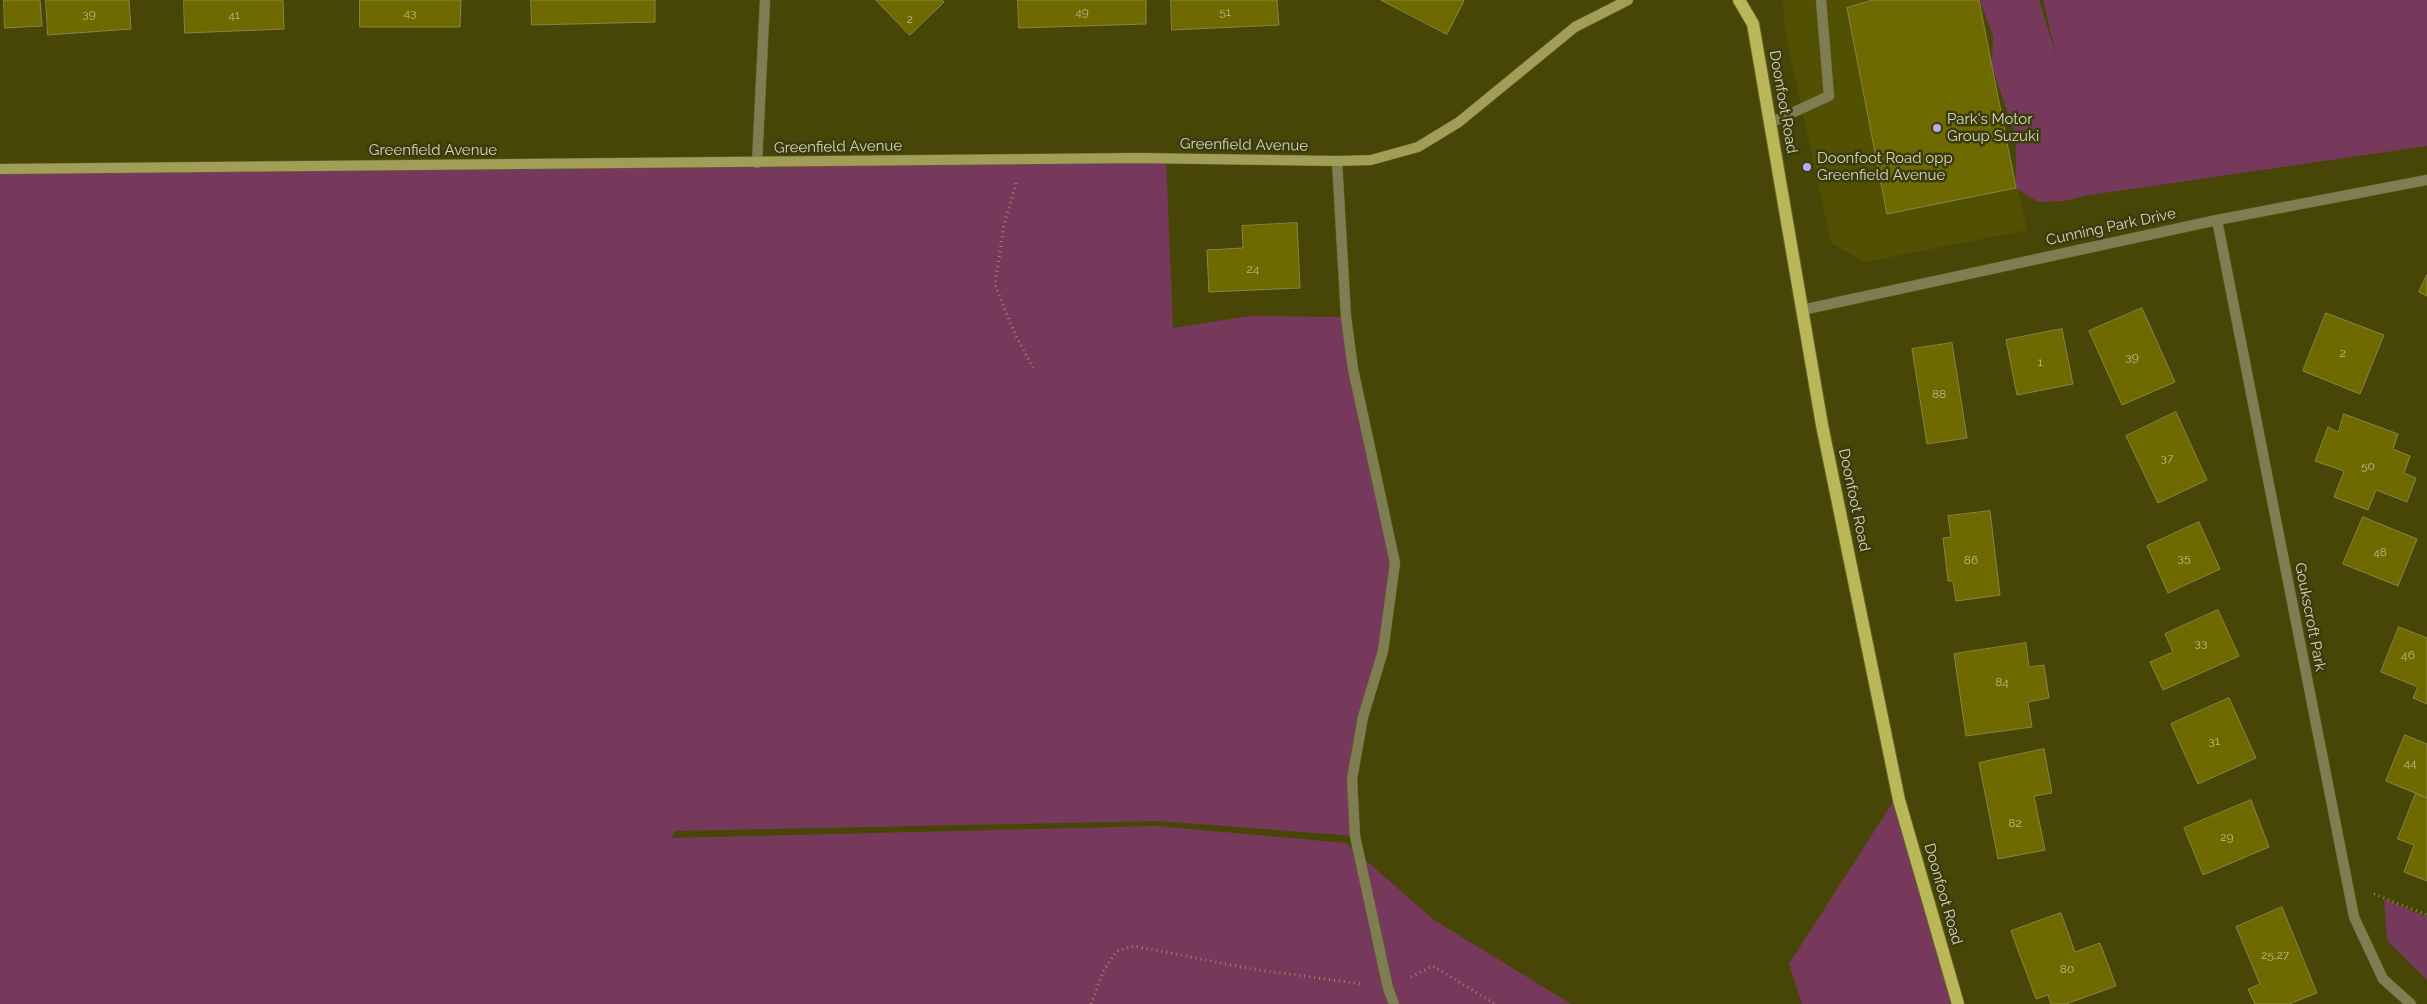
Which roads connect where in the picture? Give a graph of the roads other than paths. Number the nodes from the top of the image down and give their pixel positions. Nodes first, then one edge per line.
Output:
1 (765, 0) edge
2 (1628, 0) edge
3 (1739, 0) edge
4 (1821, 0) edge
5 (1770, 123) junction
6 (1337, 161) junction
7 (756, 163) junction
8 (0, 168) edge
9 (2427, 180) edge
10 (2217, 220) junction
11 (1802, 310) junction
12 (1394, 1004) edge
13 (1958, 1004) edge
14 (2411, 1004) edge

1 - 7 street
2 - 6 street, Greenfield Avenue
3 - 5 main road, Doonfoot Road
4 - 5 street
5 - 11 main road, Doonfoot Road
6 - 7 street, Greenfield Avenue
6 - 12 street
7 - 8 street, Greenfield Avenue
9 - 10 street, Cunning Park Drive
10 - 11 street, Cunning Park Drive
10 - 14 street, Goukscroft Park
11 - 13 main road, Doonfoot Road

